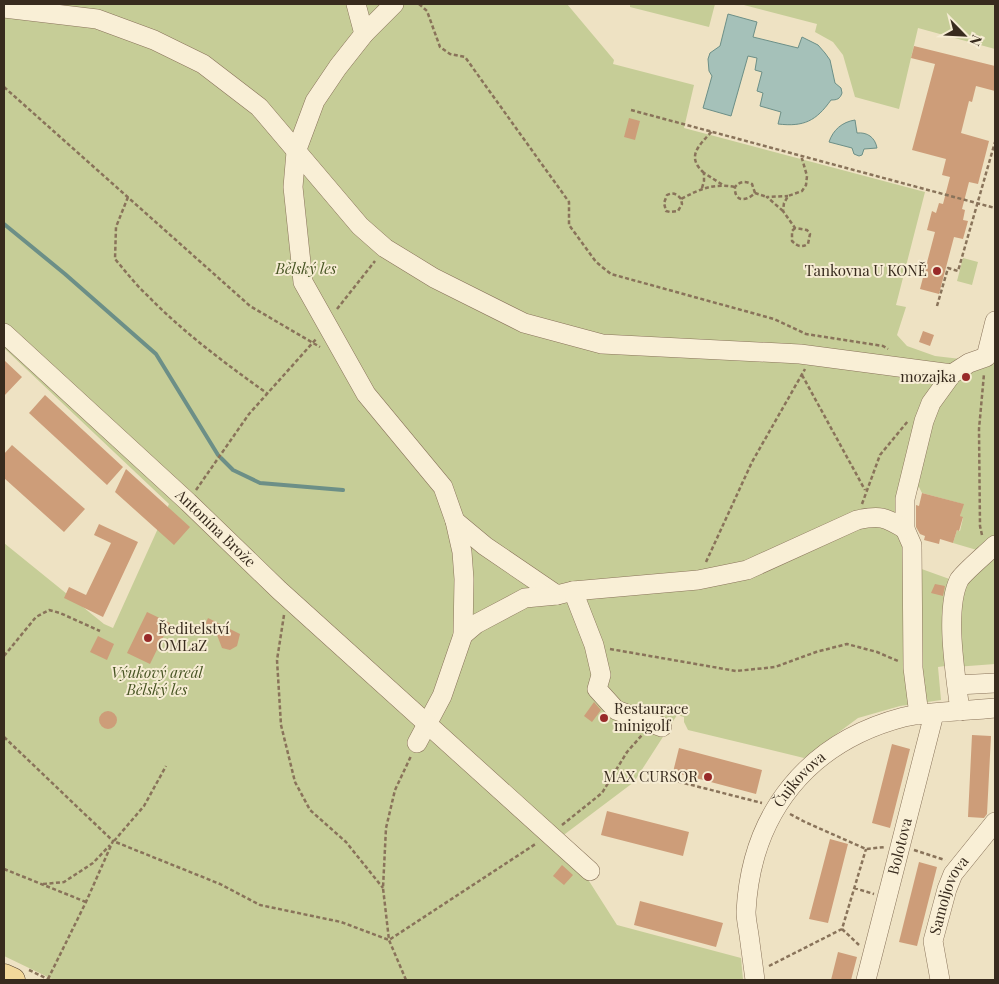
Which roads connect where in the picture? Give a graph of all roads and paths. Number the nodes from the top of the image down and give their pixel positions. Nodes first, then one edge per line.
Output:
1 (394, 4) edge
2 (419, 4) edge
3 (357, 7) edge
4 (4, 8) edge
5 (378, 20) junction
6 (364, 34) junction
7 (4, 87) edge
8 (631, 110) dead end
9 (712, 131) junction
10 (995, 142) edge
11 (296, 152) junction
12 (801, 156) junction
13 (704, 173) junction
14 (723, 185) junction
15 (735, 187) junction
16 (702, 188) junction
17 (755, 193) junction
18 (788, 196) junction
19 (128, 197) junction
20 (767, 197) junction
21 (681, 199) junction
22 (978, 203) junction
23 (995, 208) edge
24 (783, 211) junction
25 (795, 228) junction
26 (385, 248) junction
27 (937, 306) dead end
28 (995, 321) edge
29 (326, 323) junction
30 (4, 333) edge
31 (314, 343) junction
32 (322, 348) dead end
33 (891, 352) dead end
34 (814, 355) junction
35 (986, 357) junction
36 (952, 374) junction
37 (802, 375) junction
38 (268, 394) junction
39 (931, 403) junction
40 (866, 492) junction
41 (188, 502) junction
42 (857, 520) junction
43 (455, 521) junction
44 (906, 529) junction
45 (991, 549) edge
46 (698, 580) junction
47 (565, 593) junction
48 (284, 594) junction
49 (100, 630) dead end
50 (463, 635) junction
51 (594, 645) junction
52 (4, 656) edge
53 (914, 668) junction
54 (995, 682) edge
55 (957, 685) junction
56 (995, 708) edge
57 (960, 711) junction
58 (927, 715) junction
59 (427, 723) junction
60 (662, 727) joint
61 (4, 737) edge
62 (417, 743) joint
63 (166, 766) dead end
64 (672, 780) dead end
65 (777, 807) junction
66 (995, 822) edge
67 (550, 834) junction
68 (113, 841) junction
69 (901, 845) junction
70 (866, 849) junction
71 (960, 866) junction
72 (4, 869) edge
73 (590, 871) dead end
74 (43, 884) junction
75 (384, 888) junction
76 (854, 888) junction
77 (887, 897) junction
78 (86, 902) junction
79 (842, 929) junction
80 (389, 940) junction
81 (872, 957) junction
82 (767, 959) dead end
83 (768, 967) junction
84 (4, 976) edge
85 (762, 977) edge
86 (48, 979) edge
87 (13, 980) edge
88 (406, 980) edge
89 (866, 980) edge
90 (940, 980) edge

1 - 5 street
2 - 33 path
3 - 5 street
3 - 6 street
4 - 11 street
5 - 6 street
6 - 11 street
7 - 19 path
8 - 9 path
9 - 12 path
9 - 13 path
10 - 22 path
11 - 26 street
11 - 29 street
12 - 18 path
12 - 22 path
13 - 14 path
13 - 16 path
14 - 15 path
14 - 16 path
15 - 17 path
15 - 17 path
16 - 21 path
17 - 20 path
18 - 20 path
18 - 24 path
19 - 31 path
19 - 38 path
20 - 24 path
21 - 21 path
22 - 23 path
22 - 27 path
24 - 25 path
25 - 25 path
26 - 29 path
26 - 34 street
28 - 35 street
29 - 31 path
29 - 43 street
30 - 41 street, Antonína Brože
31 - 32 path
31 - 38 path
34 - 36 street
34 - 37 path
35 - 36 street
35 - 45 path
36 - 39 street
37 - 40 path
37 - 46 path
38 - 41 path
39 - 40 path
39 - 44 street
40 - 42 path
41 - 48 street, Antonína Brože
42 - 44 street
42 - 46 street
43 - 47 street
43 - 50 street
44 - 53 street
45 - 55 street
46 - 47 street
47 - 50 street
47 - 51 street
48 - 59 street, Antonína Brože
48 - 75 path
49 - 52 path
50 - 59 street
51 - 53 path
51 - 60 street
53 - 58 street
54 - 55 street
55 - 57 street
56 - 57 street, Čujkovova
57 - 58 street, Čujkovova
58 - 65 street, Čujkovova
58 - 69 street, Bolotova
59 - 62 street
59 - 67 street, Antonína Brože
60 - 67 path
61 - 68 path
62 - 75 path
63 - 68 path
64 - 65 path
65 - 70 path
65 - 85 street, Čujkovova
66 - 71 street, Samoljovova
67 - 73 street, Antonína Brože
67 - 80 path
68 - 74 path
68 - 78 path
68 - 80 path
69 - 70 path
69 - 71 path
69 - 77 street, Bolotova
70 - 76 path
71 - 90 street, Samoljovova
72 - 74 path
74 - 78 path
75 - 80 path
76 - 77 path
76 - 79 path
77 - 81 street, Bolotova
78 - 86 path
79 - 81 path
79 - 83 path
80 - 88 path
81 - 89 street, Bolotova
82 - 83 path
83 - 85 path
84 - 87 main road

